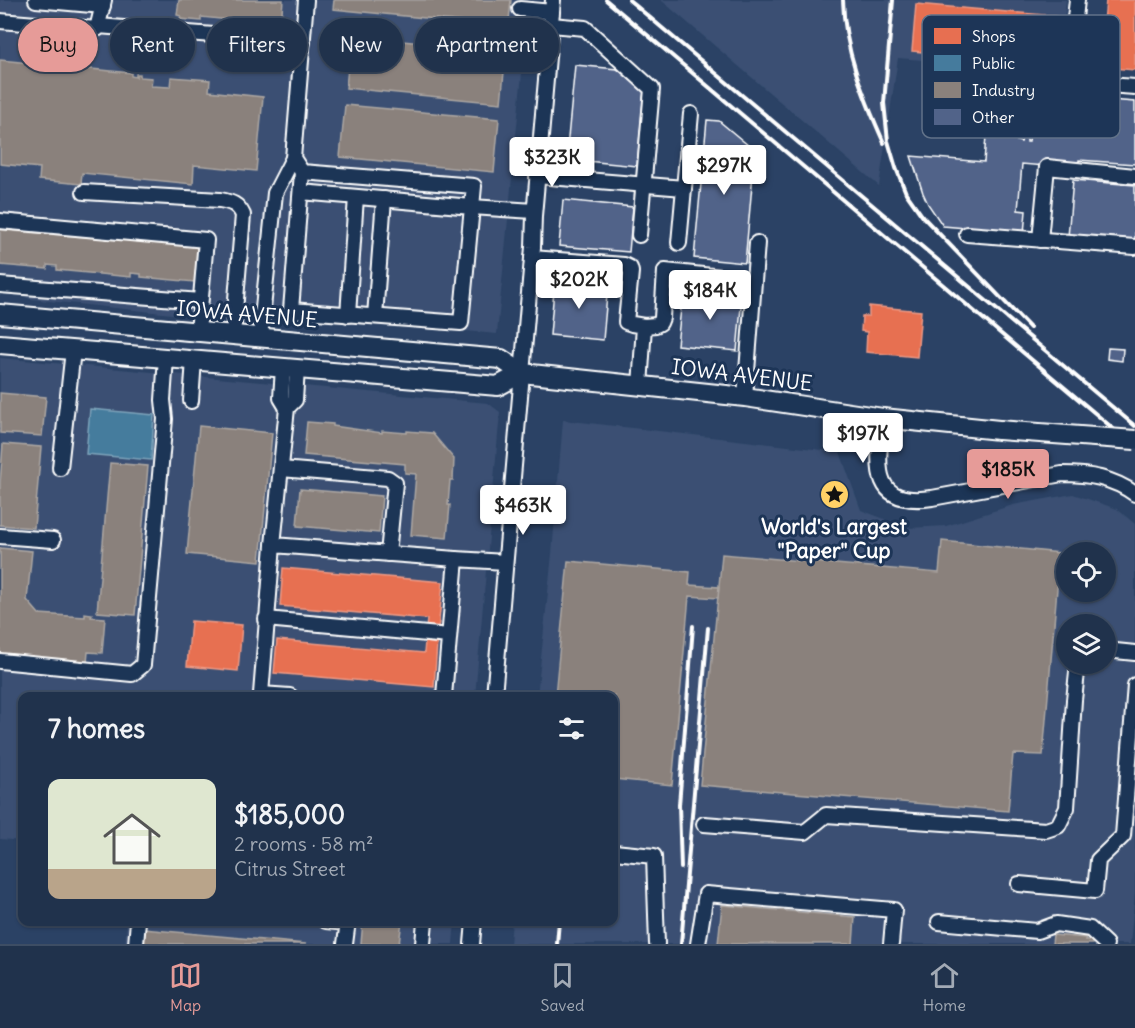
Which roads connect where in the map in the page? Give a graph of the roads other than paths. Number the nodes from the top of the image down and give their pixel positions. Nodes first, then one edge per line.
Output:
1 (36, 0) edge
2 (306, 0) edge
3 (1077, 0) edge
4 (103, 3) edge
5 (520, 9) dead end
6 (552, 12) edge
7 (1075, 15) edge
8 (305, 18) edge
9 (0, 21) edge
10 (18, 23) edge
11 (98, 26) joint
12 (207, 35) edge
13 (300, 72) edge
14 (1120, 86) edge
15 (1135, 87) edge
16 (691, 114) dead end
17 (292, 158) junction
18 (302, 172) junction
19 (537, 176) junction
20 (1135, 176) edge
21 (643, 185) junction
22 (684, 188) junction
23 (84, 192) dead end
24 (301, 192) junction
25 (357, 197) junction
26 (384, 199) junction
27 (472, 207) junction
28 (534, 211) junction
29 (0, 221) edge
30 (968, 234) dead end
31 (639, 235) dead end
32 (1040, 240) junction
33 (679, 243) dead end
34 (757, 243) dead end
35 (1135, 247) edge
36 (532, 258) junction
37 (723, 277) dead end
38 (0, 285) edge
39 (200, 301) junction
40 (0, 314) edge
41 (348, 315) junction
42 (375, 316) junction
43 (644, 326) junction
44 (198, 332) junction
45 (233, 335) junction
46 (260, 337) junction
47 (0, 344) edge
48 (74, 350) junction
49 (166, 358) junction
50 (194, 360) junction
51 (290, 368) junction
52 (522, 373) junction
53 (640, 386) junction
54 (745, 397) junction
55 (191, 401) dead end
56 (884, 418) junction
57 (1135, 440) edge
58 (60, 468) dead end
59 (281, 470) junction
60 (1135, 494) edge
61 (0, 536) edge
62 (53, 540) dead end
63 (273, 545) junction
64 (388, 554) junction
65 (456, 559) junction
66 (505, 562) junction
67 (267, 619) junction
68 (449, 636) junction
69 (1116, 651) edge
70 (1135, 652) edge
71 (0, 661) edge
72 (1077, 674) edge
73 (1135, 685) edge
74 (261, 692) edge
75 (444, 692) edge
76 (494, 692) edge
77 (704, 824) dead end
78 (618, 852) edge
79 (1019, 885) dead end
80 (939, 922) dead end
81 (138, 926) edge
82 (347, 926) edge
83 (424, 926) edge
84 (474, 926) edge
85 (136, 944) edge
86 (345, 944) edge
87 (423, 944) edge
88 (472, 944) edge
89 (657, 944) edge
90 (699, 944) edge
91 (891, 944) edge
92 (1106, 944) edge

1 - 4 street
2 - 8 street
3 - 7 street
4 - 11 street
5 - 6 street
6 - 19 street
6 - 21 street
9 - 10 street
11 - 12 street
13 - 17 street
14 - 15 street
16 - 22 street
17 - 18 street
17 - 46 street
18 - 24 street
18 - 27 street
19 - 21 street
19 - 28 street
20 - 32 street
21 - 22 street
21 - 31 street
22 - 33 street
23 - 45 street
24 - 25 street
24 - 41 street
25 - 26 street
25 - 41 street
26 - 27 street
26 - 42 street
27 - 28 street
27 - 42 street
28 - 36 street
29 - 39 street
30 - 32 street
32 - 35 street
34 - 54 street
36 - 43 street
36 - 52 street
37 - 43 street
38 - 39 street
39 - 44 street
40 - 44 main road, IOWA AVENUE
41 - 42 street
43 - 53 street
44 - 45 main road, IOWA AVENUE
45 - 46 main road, IOWA AVENUE
46 - 52 main road, IOWA AVENUE
47 - 48 main road
48 - 49 main road
48 - 58 street
49 - 50 main road
49 - 71 street
50 - 51 main road
50 - 55 street
51 - 52 main road
51 - 59 street
52 - 53 main road, IOWA AVENUE
52 - 66 street
53 - 54 main road, IOWA AVENUE
54 - 56 main road, IOWA AVENUE
56 - 57 main road, IOWA AVENUE, bridge
56 - 60 street
59 - 63 street
59 - 64 street
61 - 62 street
63 - 64 street
63 - 67 street
64 - 65 street
65 - 66 street
65 - 68 street
66 - 76 street
67 - 68 street
67 - 74 street
68 - 75 street
69 - 70 street
72 - 77 street
73 - 79 street
78 - 89 street
80 - 92 street
81 - 85 street
82 - 86 street
83 - 87 street
84 - 88 street
90 - 91 street

